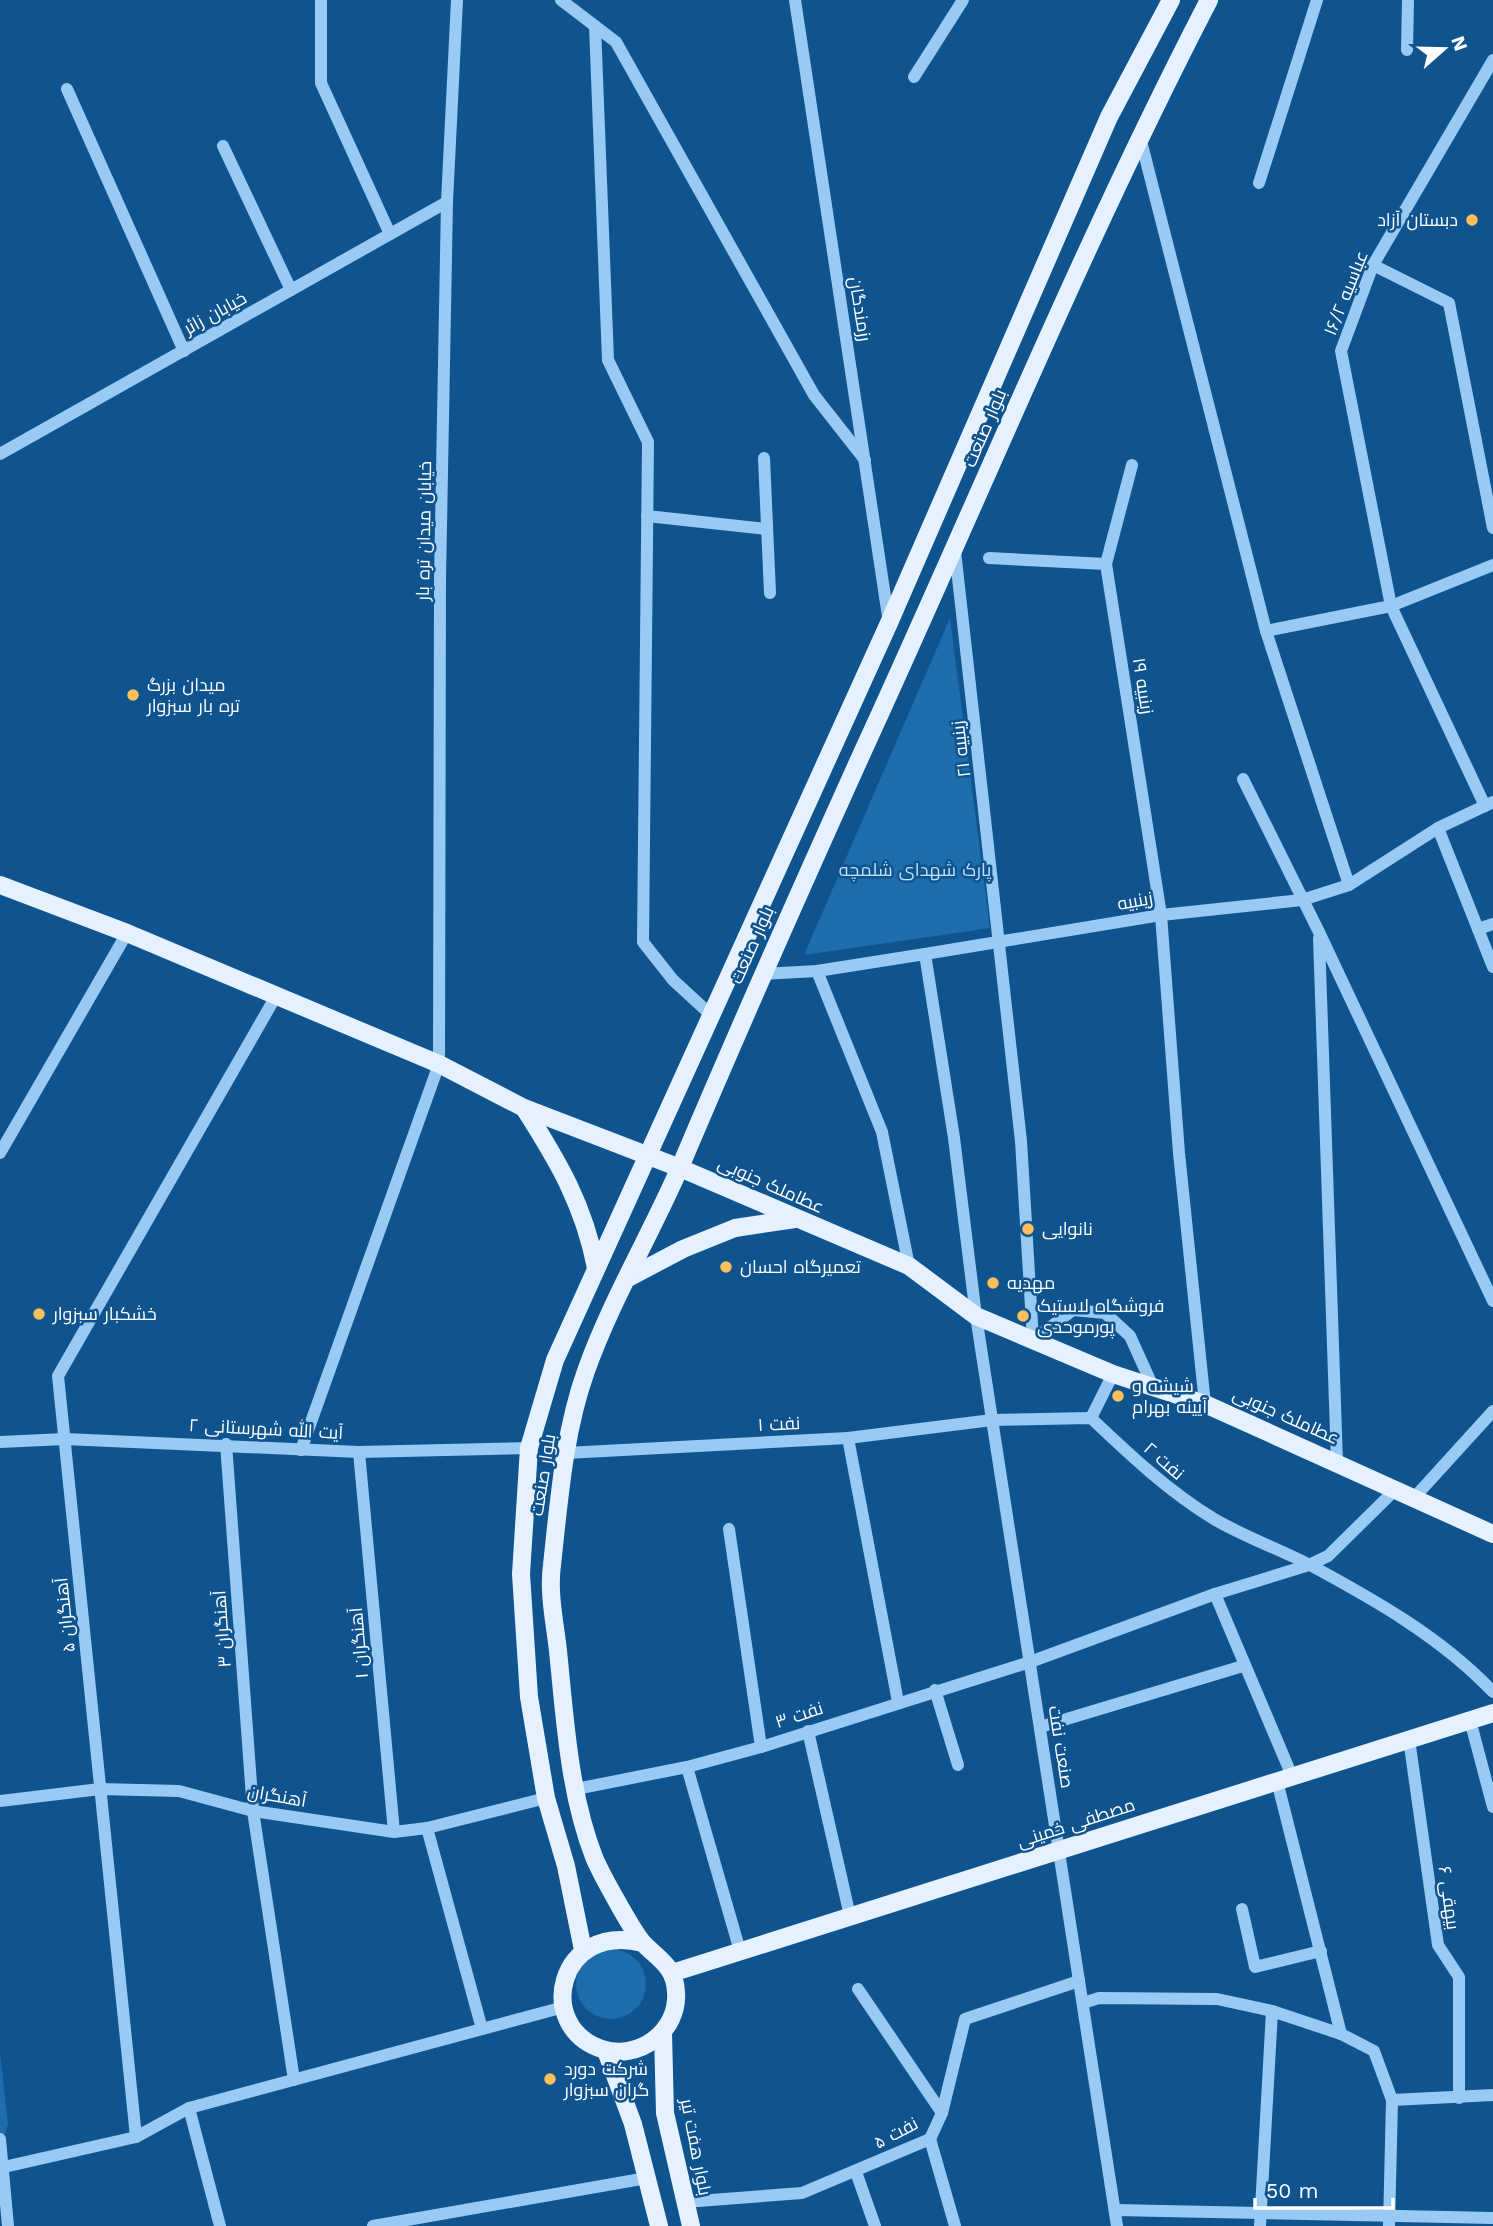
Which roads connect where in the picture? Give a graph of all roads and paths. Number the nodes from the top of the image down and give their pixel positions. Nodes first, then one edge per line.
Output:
1 (321, 0) edge
2 (457, 0) edge
3 (561, 0) edge
4 (795, 0) edge
5 (963, 0) edge
6 (1171, 0) edge
7 (1209, 0) edge
8 (1317, 0) edge
9 (1408, 0) edge
10 (595, 26) junction
11 (1407, 50) dead end
12 (1493, 60) edge
13 (914, 77) dead end
14 (67, 89) dead end
15 (1140, 134) junction
16 (223, 146) dead end
17 (1259, 183) dead end
18 (447, 202) junction
19 (390, 234) junction
20 (1373, 265) junction
21 (291, 290) junction
22 (1014, 331) junction
23 (1043, 345) junction
24 (184, 351) junction
25 (0, 454) edge
26 (764, 458) dead end
27 (866, 461) junction
28 (1132, 465) dead end
29 (648, 516) junction
30 (1493, 528) edge
31 (767, 529) junction
32 (955, 551) junction
33 (989, 558) dead end
34 (1106, 564) junction
35 (1493, 565) edge
36 (770, 593) dead end
37 (1391, 606) junction
38 (890, 623) junction
39 (1266, 631) junction
40 (1243, 779) dead end
41 (1489, 804) edge
42 (1438, 828) junction
43 (0, 885) edge
44 (1349, 885) junction
45 (770, 891) junction
46 (1302, 900) junction
47 (794, 902) junction
48 (1161, 915) junction
49 (1493, 924) edge
50 (1478, 929) junction
51 (1318, 930) junction
52 (127, 933) junction
53 (1001, 942) junction
54 (925, 954) junction
55 (1493, 967) edge
56 (817, 971) junction
57 (762, 975) junction
58 (276, 996) junction
59 (710, 1015) junction
60 (439, 1063) junction
61 (524, 1108) junction
62 (0, 1153) edge
63 (648, 1155) junction
64 (680, 1168) junction
65 (796, 1219) junction
66 (909, 1266) junction
67 (596, 1268) junction
68 (628, 1278) junction
69 (1493, 1301) edge
70 (976, 1316) junction
71 (1033, 1340) junction
72 (555, 1360) junction
73 (585, 1373) junction
74 (1113, 1374) junction
75 (1153, 1387) junction
76 (1205, 1404) junction
77 (1493, 1410) edge
78 (1091, 1419) junction
79 (992, 1420) junction
80 (848, 1438) junction
81 (65, 1439) junction
82 (0, 1442) edge
83 (226, 1444) junction
84 (529, 1448) junction
85 (301, 1450) junction
86 (359, 1452) junction
87 (566, 1453) junction
88 (1338, 1462) junction
89 (1394, 1491) junction
90 (1413, 1499) junction
91 (729, 1529) dead end
92 (1493, 1534) edge
93 (1309, 1565) junction
94 (1215, 1594) junction
95 (1030, 1662) junction
96 (1243, 1666) junction
97 (935, 1690) junction
98 (1493, 1692) edge
99 (898, 1702) junction
100 (1493, 1713) edge
101 (1469, 1720) junction
102 (1040, 1727) junction
103 (808, 1731) junction
104 (1409, 1740) junction
105 (761, 1747) junction
106 (958, 1765) dead end
107 (687, 1766) junction
108 (1284, 1779) junction
109 (100, 1789) junction
110 (576, 1789) junction
111 (546, 1798) junction
112 (0, 1801) edge
113 (1493, 1807) edge
114 (253, 1811) junction
115 (426, 1828) junction
116 (394, 1832) junction
117 (1059, 1850) junction
118 (1242, 1909) dead end
119 (850, 1916) junction
120 (643, 1943) junction
121 (583, 1950) junction
122 (740, 1951) junction
123 (1321, 1951) junction
124 (672, 1973) junction
125 (1079, 1981) junction
126 (858, 1989) dead end
127 (1083, 2003) junction
128 (564, 2007) junction
129 (1272, 2011) junction
130 (482, 2029) junction
131 (663, 2033) junction
132 (1342, 2034) junction
133 (606, 2051) junction
134 (294, 2080) junction
135 (1493, 2095) edge
136 (1459, 2098) junction
137 (1392, 2101) junction
138 (189, 2108) junction
139 (942, 2113) junction
140 (135, 2137) junction
141 (0, 2139) edge
142 (930, 2139) junction
143 (1, 2167) edge
144 (856, 2172) junction
145 (647, 2178) junction
146 (685, 2202) junction
147 (1115, 2210) junction
148 (1493, 2218) edge
149 (1261, 2220) edge
150 (1388, 2221) edge
151 (1433, 2221) edge
152 (8, 2226) edge
153 (220, 2226) edge
154 (373, 2226) edge
155 (659, 2226) edge
156 (691, 2226) edge
157 (875, 2226) edge
158 (955, 2226) edge
159 (1117, 2226) edge

1 - 19 street
2 - 18 street, خیابان میدان تره بار
3 - 10 street
4 - 27 street, رزمندگان
5 - 13 street
6 - 22 main road, بلوار صنعت
7 - 15 main road, بلوار صنعت
8 - 17 street
9 - 11 street
10 - 27 street
10 - 29 street
12 - 20 street, عباسیه ۱۶/۲
14 - 24 street
15 - 23 main road, بلوار صنعت
15 - 39 street
16 - 21 street
18 - 19 street, خیابان زائر
18 - 60 street, خیابان میدان تره بار
19 - 21 street, خیابان زائر
20 - 30 street
20 - 37 street, عباسیه ۱۶/۲
21 - 24 street, خیابان زائر
22 - 23 main road
22 - 38 main road, بلوار صنعت
23 - 32 main road, بلوار صنعت
24 - 25 street, خیابان زائر
26 - 31 street
27 - 38 street, رزمندگان
28 - 34 street, زینبیه ۱۹
29 - 31 street
29 - 59 street
31 - 36 street
32 - 47 main road, بلوار صنعت
32 - 53 street, زینبیه ۲۱
33 - 34 street
34 - 48 street, زینبیه ۱۹
35 - 37 street
37 - 39 street
37 - 41 street, عباسیه ۱۶/۲
38 - 45 main road, بلوار صنعت
39 - 44 street
40 - 46 street
41 - 42 street, زینبیه
42 - 44 street, زینبیه
42 - 50 street
43 - 52 main road, عطاملک جنوبی
44 - 46 street, زینبیه
45 - 47 main road
45 - 59 main road, بلوار صنعت
46 - 48 street, زینبیه
46 - 51 street
47 - 57 main road, بلوار صنعت
48 - 53 street, زینبیه
48 - 76 street, زینبیه ۱۹
49 - 50 street
50 - 55 street
51 - 69 street
51 - 88 street
52 - 58 main road, عطاملک جنوبی
52 - 62 street
53 - 54 street, زینبیه
53 - 71 street, زینبیه ۲۱
54 - 56 street, زینبیه
54 - 70 street, صنعت نفت
56 - 57 street, زینبیه
56 - 66 street
57 - 64 main road, بلوار صنعت
58 - 60 main road, عطاملک جنوبی
58 - 81 street, آهنگران ۵
59 - 63 main road, بلوار صنعت
60 - 61 main road, عطاملک جنوبی
60 - 85 street, خیابان میدان تره بار
61 - 63 main road, عطاملک جنوبی
61 - 67 main road
63 - 64 main road, عطاملک جنوبی
63 - 67 main road, بلوار صنعت
64 - 65 main road, عطاملک جنوبی
64 - 68 main road, بلوار صنعت
65 - 66 main road, عطاملک جنوبی
65 - 68 main road
66 - 70 main road, عطاملک جنوبی
67 - 72 main road, بلوار صنعت
68 - 73 main road, بلوار صنعت
70 - 71 main road, عطاملک جنوبی
70 - 79 street, صنعت نفت
71 - 74 main road, عطاملک جنوبی
71 - 75 street
72 - 73 main road
72 - 84 main road, بلوار صنعت
73 - 87 main road, بلوار صنعت
74 - 75 main road, عطاملک جنوبی
74 - 78 street
75 - 76 main road, عطاملک جنوبی
76 - 88 main road, عطاملک جنوبی
77 - 90 street
78 - 79 street
78 - 93 street, نفت ۲
79 - 80 street, نفت ۱
79 - 95 street, صنعت نفت
80 - 87 street, نفت ۱
80 - 99 street
81 - 82 street, آیت الله شهرستانی ۲
81 - 83 street, آیت الله شهرستانی ۲
81 - 109 street, آهنگران ۵
83 - 85 street, آیت الله شهرستانی ۲
83 - 114 street, آهنگران ۳
84 - 86 street, آیت الله شهرستانی ۲
84 - 111 main road, بلوار صنعت
85 - 86 street, آیت الله شهرستانی ۲
86 - 116 street, آهنگران ۱
87 - 110 main road, بلوار صنعت
88 - 89 main road, عطاملک جنوبی
89 - 90 main road, عطاملک جنوبی
89 - 93 street, نفت ۳
90 - 92 main road, عطاملک جنوبی
91 - 105 street
93 - 94 street, نفت ۳
93 - 98 street, نفت ۲
94 - 95 street, نفت ۳
94 - 96 street
95 - 97 street, نفت ۳
95 - 102 street, صنعت نفت
96 - 102 street
96 - 108 street
97 - 99 street, نفت ۳
97 - 106 street
99 - 103 street, نفت ۳
100 - 101 main road, مصطفی خمینی
101 - 104 main road, مصطفی خمینی
101 - 113 street
102 - 117 street, صنعت نفت
103 - 105 street, نفت ۳
103 - 119 street
104 - 108 main road, مصطفی خمینی
104 - 136 street, بیهقی ۶
105 - 107 street, نفت ۳
107 - 110 street, نفت ۳
107 - 122 street
108 - 117 main road, مصطفی خمینی
108 - 123 street
109 - 112 street, آهنگران
109 - 114 street, آهنگران
109 - 140 street, آهنگران ۵
110 - 120 main road, بلوار صنعت
111 - 115 street, آهنگران
111 - 121 main road, بلوار صنعت
114 - 116 street, آهنگران
114 - 134 street, آهنگران ۳
115 - 116 street, آهنگران
115 - 130 street
117 - 119 main road, مصطفی خمینی
117 - 125 street, صنعت نفت
118 - 123 street
119 - 122 main road, مصطفی خمینی
120 - 121 main road
120 - 124 main road
121 - 128 main road
122 - 124 main road, مصطفی خمینی
123 - 132 street
124 - 131 main road
125 - 127 street, صنعت نفت
125 - 139 street, نفت ۵
126 - 139 street
127 - 129 street
127 - 147 street, صنعت نفت
128 - 130 street
128 - 133 main road
129 - 132 street
129 - 149 street
130 - 134 street
131 - 133 main road
131 - 146 main road, بلوار هفت تیر
132 - 137 street
133 - 145 main road
134 - 138 street
135 - 136 street
136 - 137 street
137 - 150 street
138 - 140 street
138 - 153 street
139 - 142 street, نفت ۵
140 - 143 street
141 - 143 street
142 - 144 street, نفت ۵
142 - 158 street
143 - 152 street
144 - 146 street, نفت ۵
144 - 157 street
145 - 154 street
145 - 155 main road
146 - 156 main road, بلوار هفت تیر
147 - 149 street
147 - 159 street, صنعت نفت
148 - 151 street
149 - 150 street
150 - 151 street

